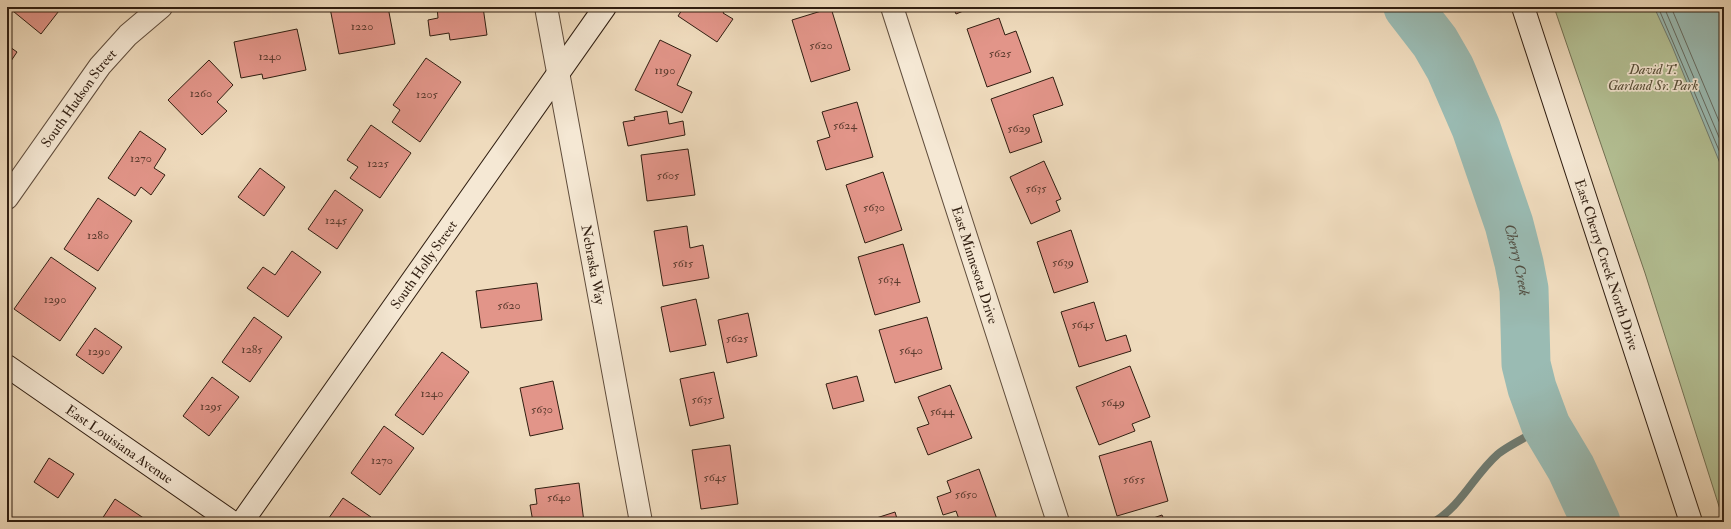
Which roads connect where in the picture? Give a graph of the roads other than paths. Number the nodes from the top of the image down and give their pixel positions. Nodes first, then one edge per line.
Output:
1 (161, 7) edge
2 (546, 7) edge
3 (606, 7) edge
4 (892, 7) edge
5 (1523, 7) edge
6 (558, 74) junction
7 (7, 198) edge
8 (7, 366) edge
9 (232, 522) edge
10 (242, 522) edge
11 (641, 522) edge
12 (1058, 522) edge
13 (1691, 522) edge

1 - 7 street, South Hudson Street
2 - 6 street, Nebraska Way
3 - 6 street, South Holly Street
4 - 12 street, East Minnesota Drive
5 - 13 street, East Cherry Creek North Drive
6 - 10 street, South Holly Street
6 - 11 street, Nebraska Way
8 - 9 street, East Louisiana Avenue

